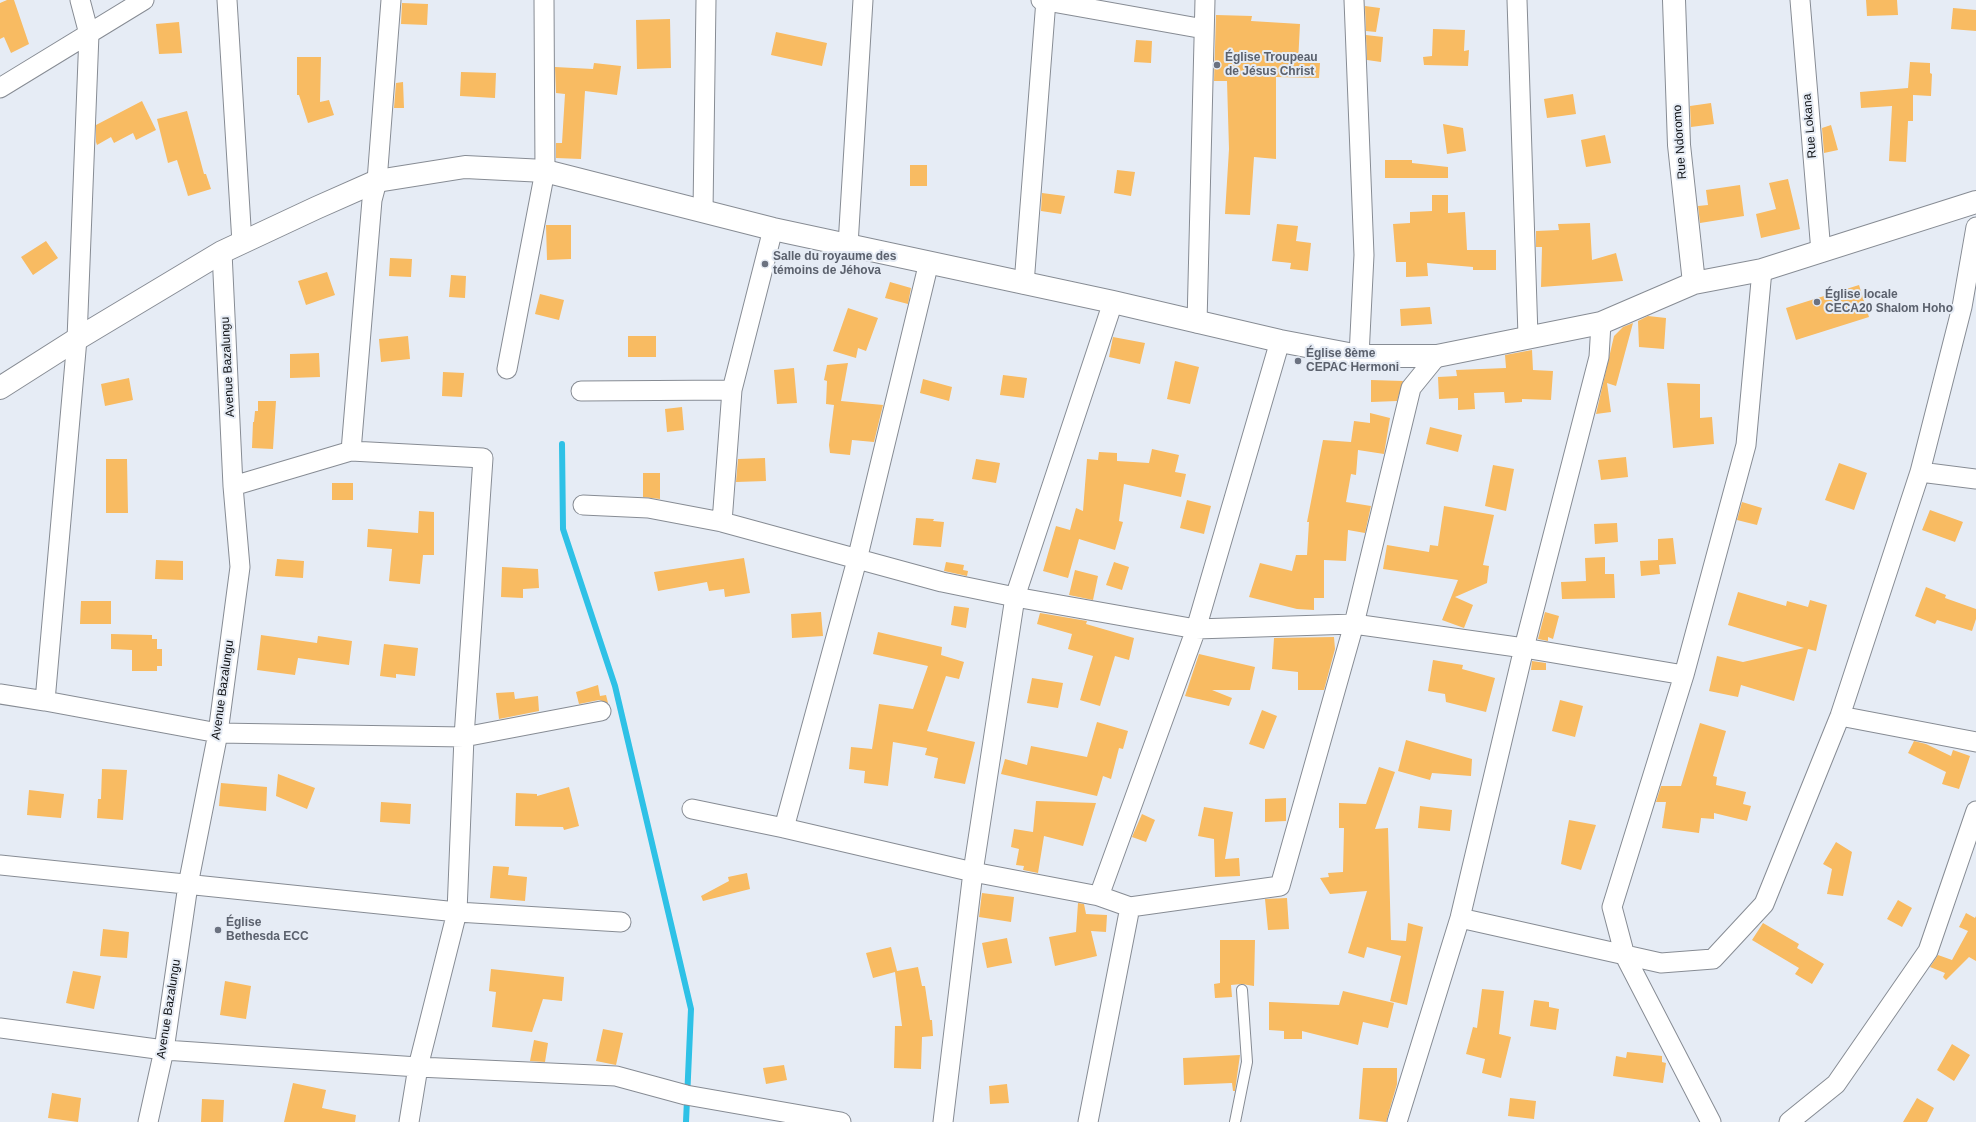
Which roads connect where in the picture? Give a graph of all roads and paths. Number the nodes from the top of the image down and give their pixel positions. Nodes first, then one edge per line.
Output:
1 (80, 0) edge
2 (144, 0) edge
3 (227, 0) edge
4 (391, 0) edge
5 (544, 0) edge
6 (706, 0) edge
7 (863, 0) edge
8 (1044, 0) edge
9 (1205, 0) edge
10 (1354, 0) edge
11 (1518, 0) edge
12 (1674, 0) edge
13 (1800, 0) edge
14 (1204, 29) junction
15 (89, 34) junction
16 (0, 88) edge
17 (545, 171) junction
18 (377, 181) junction
19 (1976, 202) edge
20 (703, 211) junction
21 (1976, 227) edge
22 (773, 229) junction
23 (242, 243) junction
24 (848, 245) junction
25 (222, 252) junction
26 (1821, 252) junction
27 (929, 262) junction
28 (1762, 270) junction
29 (1694, 283) junction
30 (1024, 284) junction
31 (1113, 302) junction
32 (1197, 323) junction
33 (1601, 323) junction
34 (1528, 336) junction
35 (77, 339) junction
36 (1280, 341) junction
37 (1359, 356) junction
38 (1437, 356) junction
39 (507, 369) dead end
40 (0, 388) edge
41 (732, 390) junction
42 (582, 391) dead end
43 (352, 451) junction
44 (1920, 472) junction
45 (1976, 479) edge
46 (233, 486) junction
47 (583, 505) dead end
48 (722, 522) junction
49 (856, 560) junction
50 (1015, 597) junction
51 (1354, 624) junction
52 (1196, 629) junction
53 (1524, 648) junction
54 (1684, 675) junction
55 (0, 694) edge
56 (45, 700) junction
57 (601, 711) dead end
58 (1840, 716) junction
59 (218, 733) junction
60 (464, 737) junction
61 (1976, 742) edge
62 (692, 809) dead end
63 (1976, 811) edge
64 (784, 828) junction
65 (0, 865) edge
66 (973, 872) junction
67 (188, 885) junction
68 (1099, 896) junction
69 (1130, 907) junction
70 (457, 912) junction
71 (1460, 918) junction
72 (621, 922) dead end
73 (1625, 956) junction
74 (1242, 990) dead end
75 (0, 1028) edge
76 (164, 1050) junction
77 (418, 1067) junction
78 (148, 1122) edge
79 (409, 1122) edge
80 (841, 1122) edge
81 (943, 1122) edge
82 (1088, 1122) edge
83 (1235, 1122) edge
84 (1397, 1122) edge
85 (1711, 1122) edge
86 (1789, 1122) edge

1 - 15 street
2 - 15 street
3 - 23 street
4 - 18 street
5 - 17 street
6 - 20 street
7 - 24 street
8 - 14 street
8 - 30 street
9 - 14 street
10 - 37 street
11 - 34 street
12 - 29 street, Rue Ndoromo
13 - 26 street, Rue Lokana
14 - 32 street
15 - 16 street
15 - 35 street
17 - 18 street
17 - 20 street
17 - 39 street
18 - 23 street
18 - 43 street
19 - 26 street
20 - 22 street
21 - 44 street
22 - 24 street
22 - 41 street
23 - 25 street
24 - 27 street
25 - 35 street
25 - 46 street, Avenue Bazalungu
26 - 28 street
27 - 30 street
27 - 49 street
28 - 29 street
28 - 54 street
29 - 33 street
30 - 31 street
31 - 32 street
31 - 50 street
32 - 36 street
33 - 34 street
33 - 53 street
34 - 38 street
35 - 40 street
35 - 56 street
36 - 37 street
36 - 52 street
37 - 38 street
38 - 51 street
41 - 42 street
41 - 48 street
43 - 46 street
43 - 60 street
44 - 45 street
44 - 58 street
46 - 59 street, Avenue Bazalungu
47 - 48 street
48 - 49 street
49 - 50 street
49 - 64 street
50 - 52 street
50 - 66 street
51 - 52 street
51 - 53 street
51 - 69 street
52 - 68 street
53 - 54 street
53 - 71 street
54 - 73 street
55 - 56 street
56 - 59 street
57 - 60 street
58 - 61 street
58 - 73 street
59 - 60 street
59 - 67 street, Avenue Bazalungu
60 - 70 street
62 - 64 street
63 - 86 street
64 - 66 street
65 - 67 street
66 - 68 street
66 - 81 street
67 - 70 street
67 - 76 street, Avenue Bazalungu
68 - 69 street
69 - 82 street
70 - 72 street
70 - 77 street
71 - 73 street
71 - 84 street
73 - 85 street
74 - 83 lane
75 - 76 street
76 - 77 street
76 - 78 street, Avenue Bazalungu
77 - 79 street
77 - 80 street

